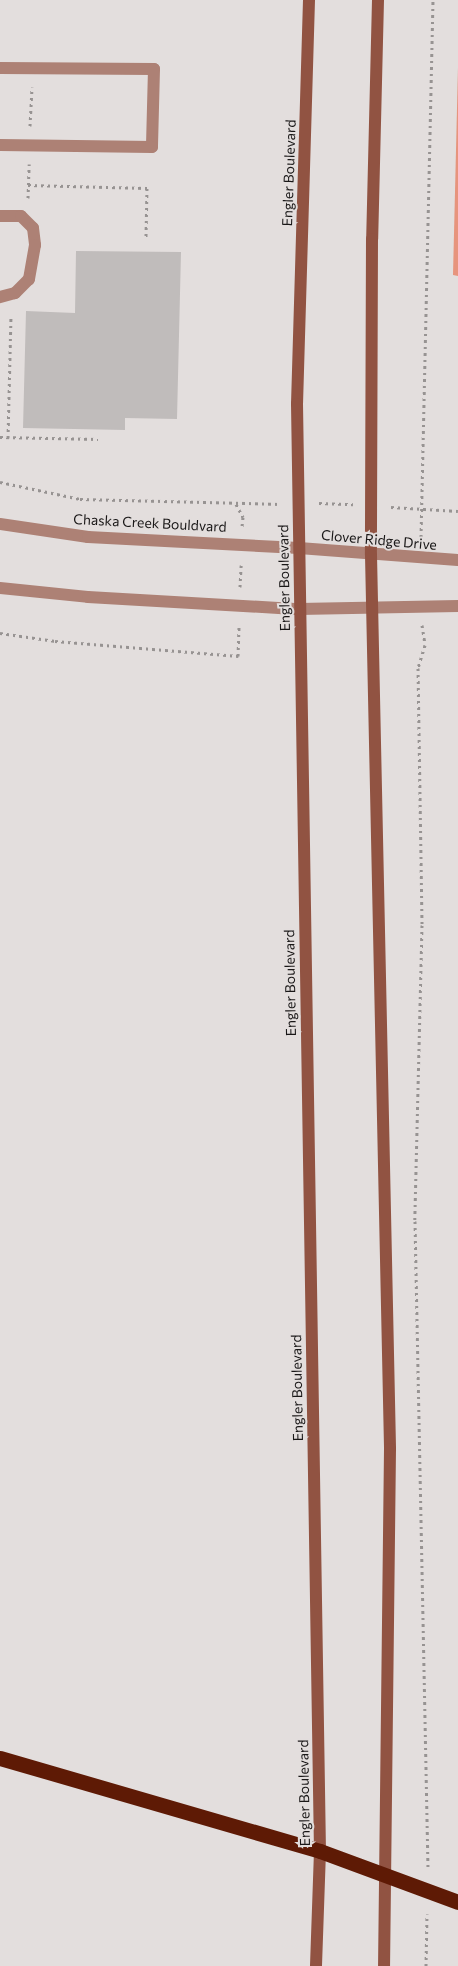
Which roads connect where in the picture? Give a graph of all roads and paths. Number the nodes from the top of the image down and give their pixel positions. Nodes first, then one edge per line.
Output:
1 (309, 0) edge
2 (378, 0) edge
3 (433, 0) edge
4 (0, 68) edge
5 (32, 81) dead end
6 (30, 130) dead end
7 (0, 145) edge
8 (28, 185) dead end
9 (0, 216) edge
10 (146, 237) dead end
11 (0, 297) edge
12 (0, 437) edge
13 (98, 439) dead end
14 (0, 482) edge
15 (332, 503) dead end
16 (236, 504) junction
17 (250, 504) dead end
18 (344, 504) dead end
19 (391, 508) dead end
20 (421, 508) junction
21 (458, 511) edge
22 (0, 524) edge
23 (242, 543) junction
24 (299, 548) junction
25 (371, 555) junction
26 (421, 558) junction
27 (458, 560) edge
28 (0, 588) edge
29 (240, 606) junction
30 (373, 606) junction
31 (458, 606) edge
32 (422, 607) junction
33 (299, 609) junction
34 (0, 633) edge
35 (0, 1758) edge
36 (429, 1846) dead end
37 (320, 1850) junction
38 (385, 1874) junction
39 (458, 1902) edge
40 (427, 1926) dead end
41 (316, 1966) edge
42 (384, 1966) edge
43 (426, 1966) edge

1 - 24 main road, Engler Boulevard
2 - 25 main road
3 - 20 path
4 - 7 street
5 - 6 path
8 - 10 path
9 - 11 street
12 - 13 path
14 - 16 path
15 - 18 path
16 - 17 path
16 - 23 path
19 - 20 path
20 - 21 path
20 - 26 path
22 - 23 street, Chaska Creek Bouldvard
23 - 24 street, Chaska Creek Bouldvard
23 - 29 path
24 - 25 street, Clover Ridge Drive
24 - 33 main road, Engler Boulevard
25 - 26 street, Clover Ridge Drive
25 - 30 main road
26 - 27 street, Clover Ridge Drive
28 - 29 street
29 - 33 street
29 - 34 path
30 - 32 street
30 - 33 street
30 - 38 main road
31 - 32 street
32 - 36 path
33 - 37 main road, Engler Boulevard
35 - 37 highway
37 - 38 highway
37 - 41 main road, Engler Boulevard
38 - 39 highway
38 - 42 main road
40 - 43 path

